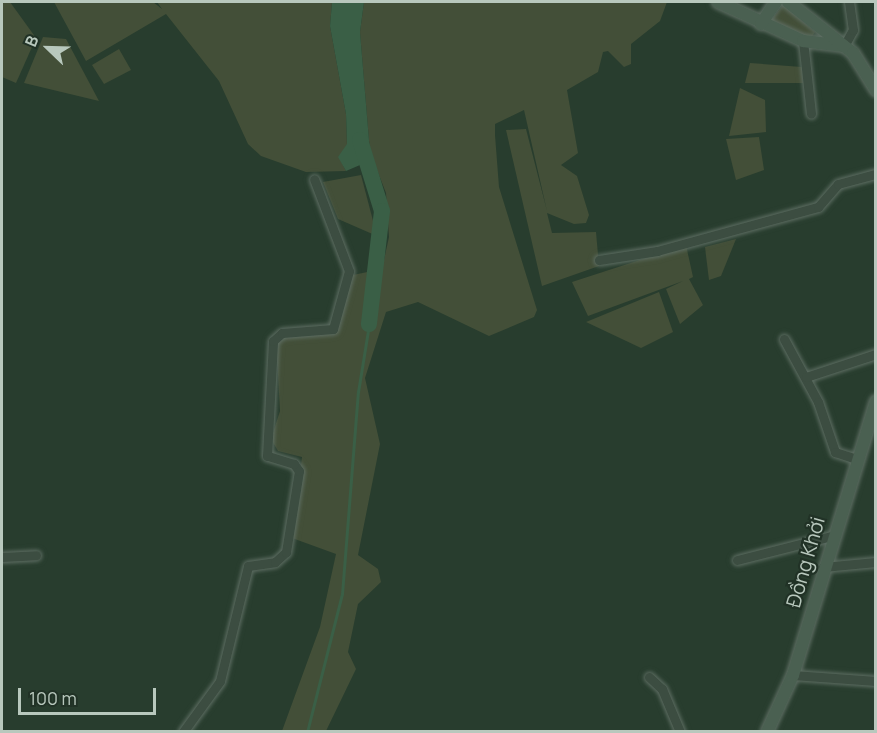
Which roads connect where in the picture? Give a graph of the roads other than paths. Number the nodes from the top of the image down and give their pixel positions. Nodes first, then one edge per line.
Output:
1 (718, 2) edge
2 (777, 2) edge
3 (788, 2) edge
4 (849, 2) edge
5 (761, 24) junction
6 (803, 41) junction
7 (844, 46) junction
8 (874, 84) edge
9 (811, 114) dead end
10 (876, 174) edge
11 (314, 179) dead end
12 (599, 260) dead end
13 (784, 339) dead end
14 (876, 354) edge
15 (806, 377) junction
16 (876, 401) edge
17 (871, 431) edge
18 (857, 459) junction
19 (831, 536) junction
20 (36, 555) dead end
21 (2, 557) edge
22 (737, 560) dead end
23 (876, 562) edge
24 (824, 567) junction
25 (793, 675) junction
26 (649, 677) dead end
27 (876, 681) edge
28 (183, 732) edge
29 (680, 732) edge
30 (767, 732) edge

1 - 5 street
2 - 5 street
3 - 7 street
4 - 7 street
5 - 6 street
6 - 7 street
6 - 9 street
7 - 8 street
10 - 12 street
11 - 28 street
13 - 15 street
14 - 15 street
15 - 18 street
16 - 17 street, Đồng Khởi
17 - 18 street, Đồng Khởi
18 - 19 street, Đồng Khởi
19 - 22 street
19 - 24 street, Đồng Khởi
20 - 21 street
23 - 24 street
24 - 25 street, Đồng Khởi
25 - 27 street
25 - 30 street, Đồng Khởi
26 - 29 street

